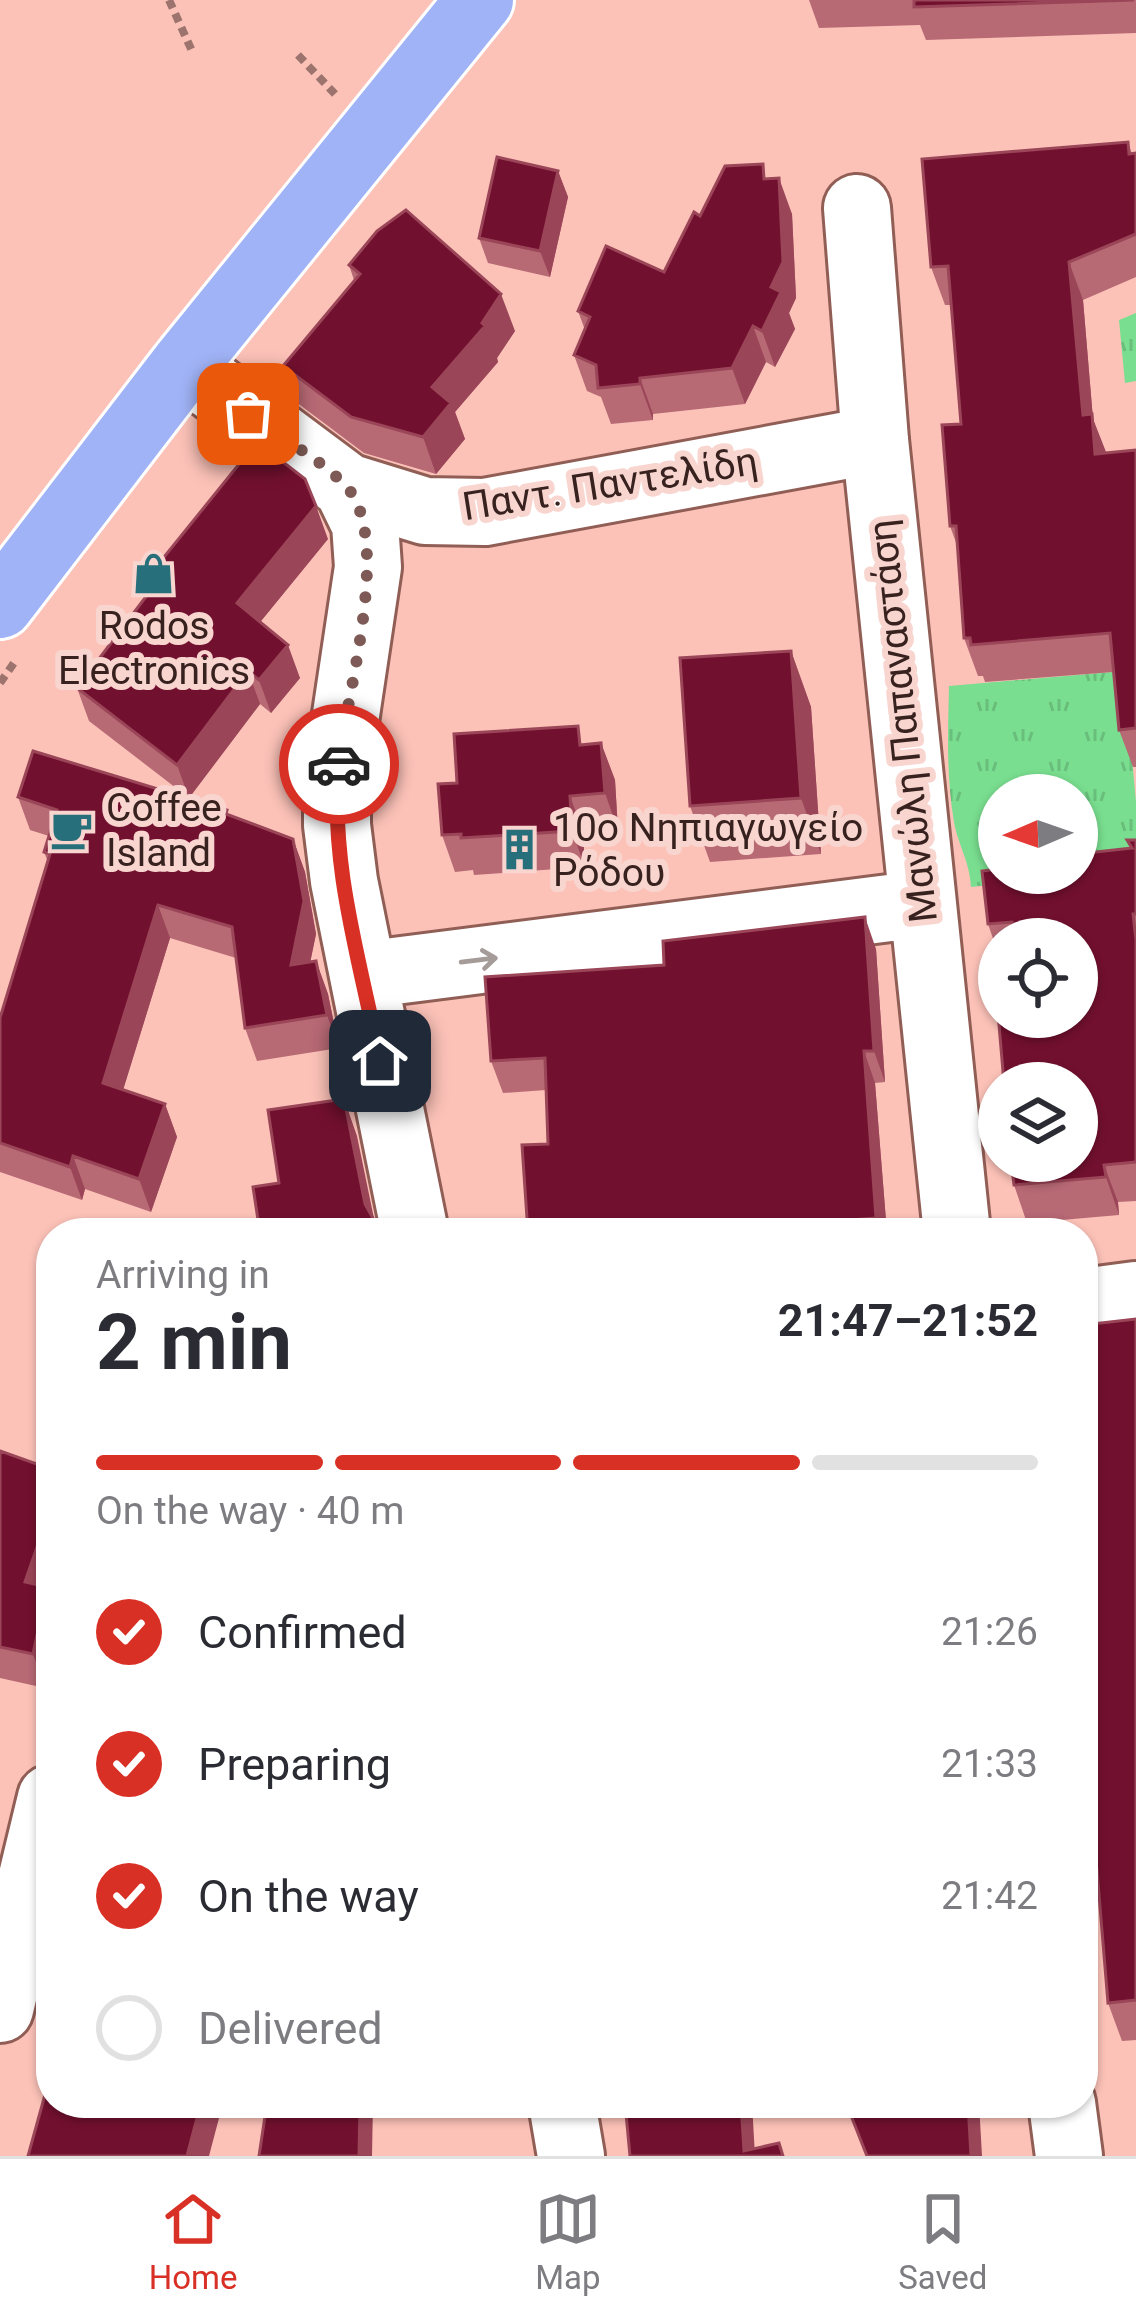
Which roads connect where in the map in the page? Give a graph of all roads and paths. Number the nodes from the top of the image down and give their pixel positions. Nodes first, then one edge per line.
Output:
1 (169, 0) edge
2 (480, 0) edge
3 (192, 51) dead end
4 (298, 56) dead end
5 (344, 104) dead end
6 (857, 208) dead end
7 (184, 365) junction
8 (875, 440) junction
9 (347, 487) junction
10 (0, 605) edge
11 (921, 904) junction
12 (363, 975) junction
13 (412, 1218) edge
14 (955, 1218) edge
15 (1136, 1294) edge
16 (1098, 1300) edge
17 (36, 1860) edge
18 (0, 2009) edge
19 (565, 2118) edge
20 (1064, 2118) edge
21 (571, 2156) edge
22 (1069, 2156) edge

1 - 3 path
2 - 7 main road
4 - 5 path
6 - 8 street, Μανώλη Παπαναστάση
7 - 9 street, Παντ. Παντελίδη
7 - 10 main road
8 - 9 street, Παντ. Παντελίδη
8 - 11 street, Μανώλη Παπαναστάση
9 - 12 street
12 -> 11 street
11 - 14 street, Μανώλη Παπαναστάση
12 - 13 street
15 - 16 street
17 - 18 street
19 - 21 street
20 - 22 street

